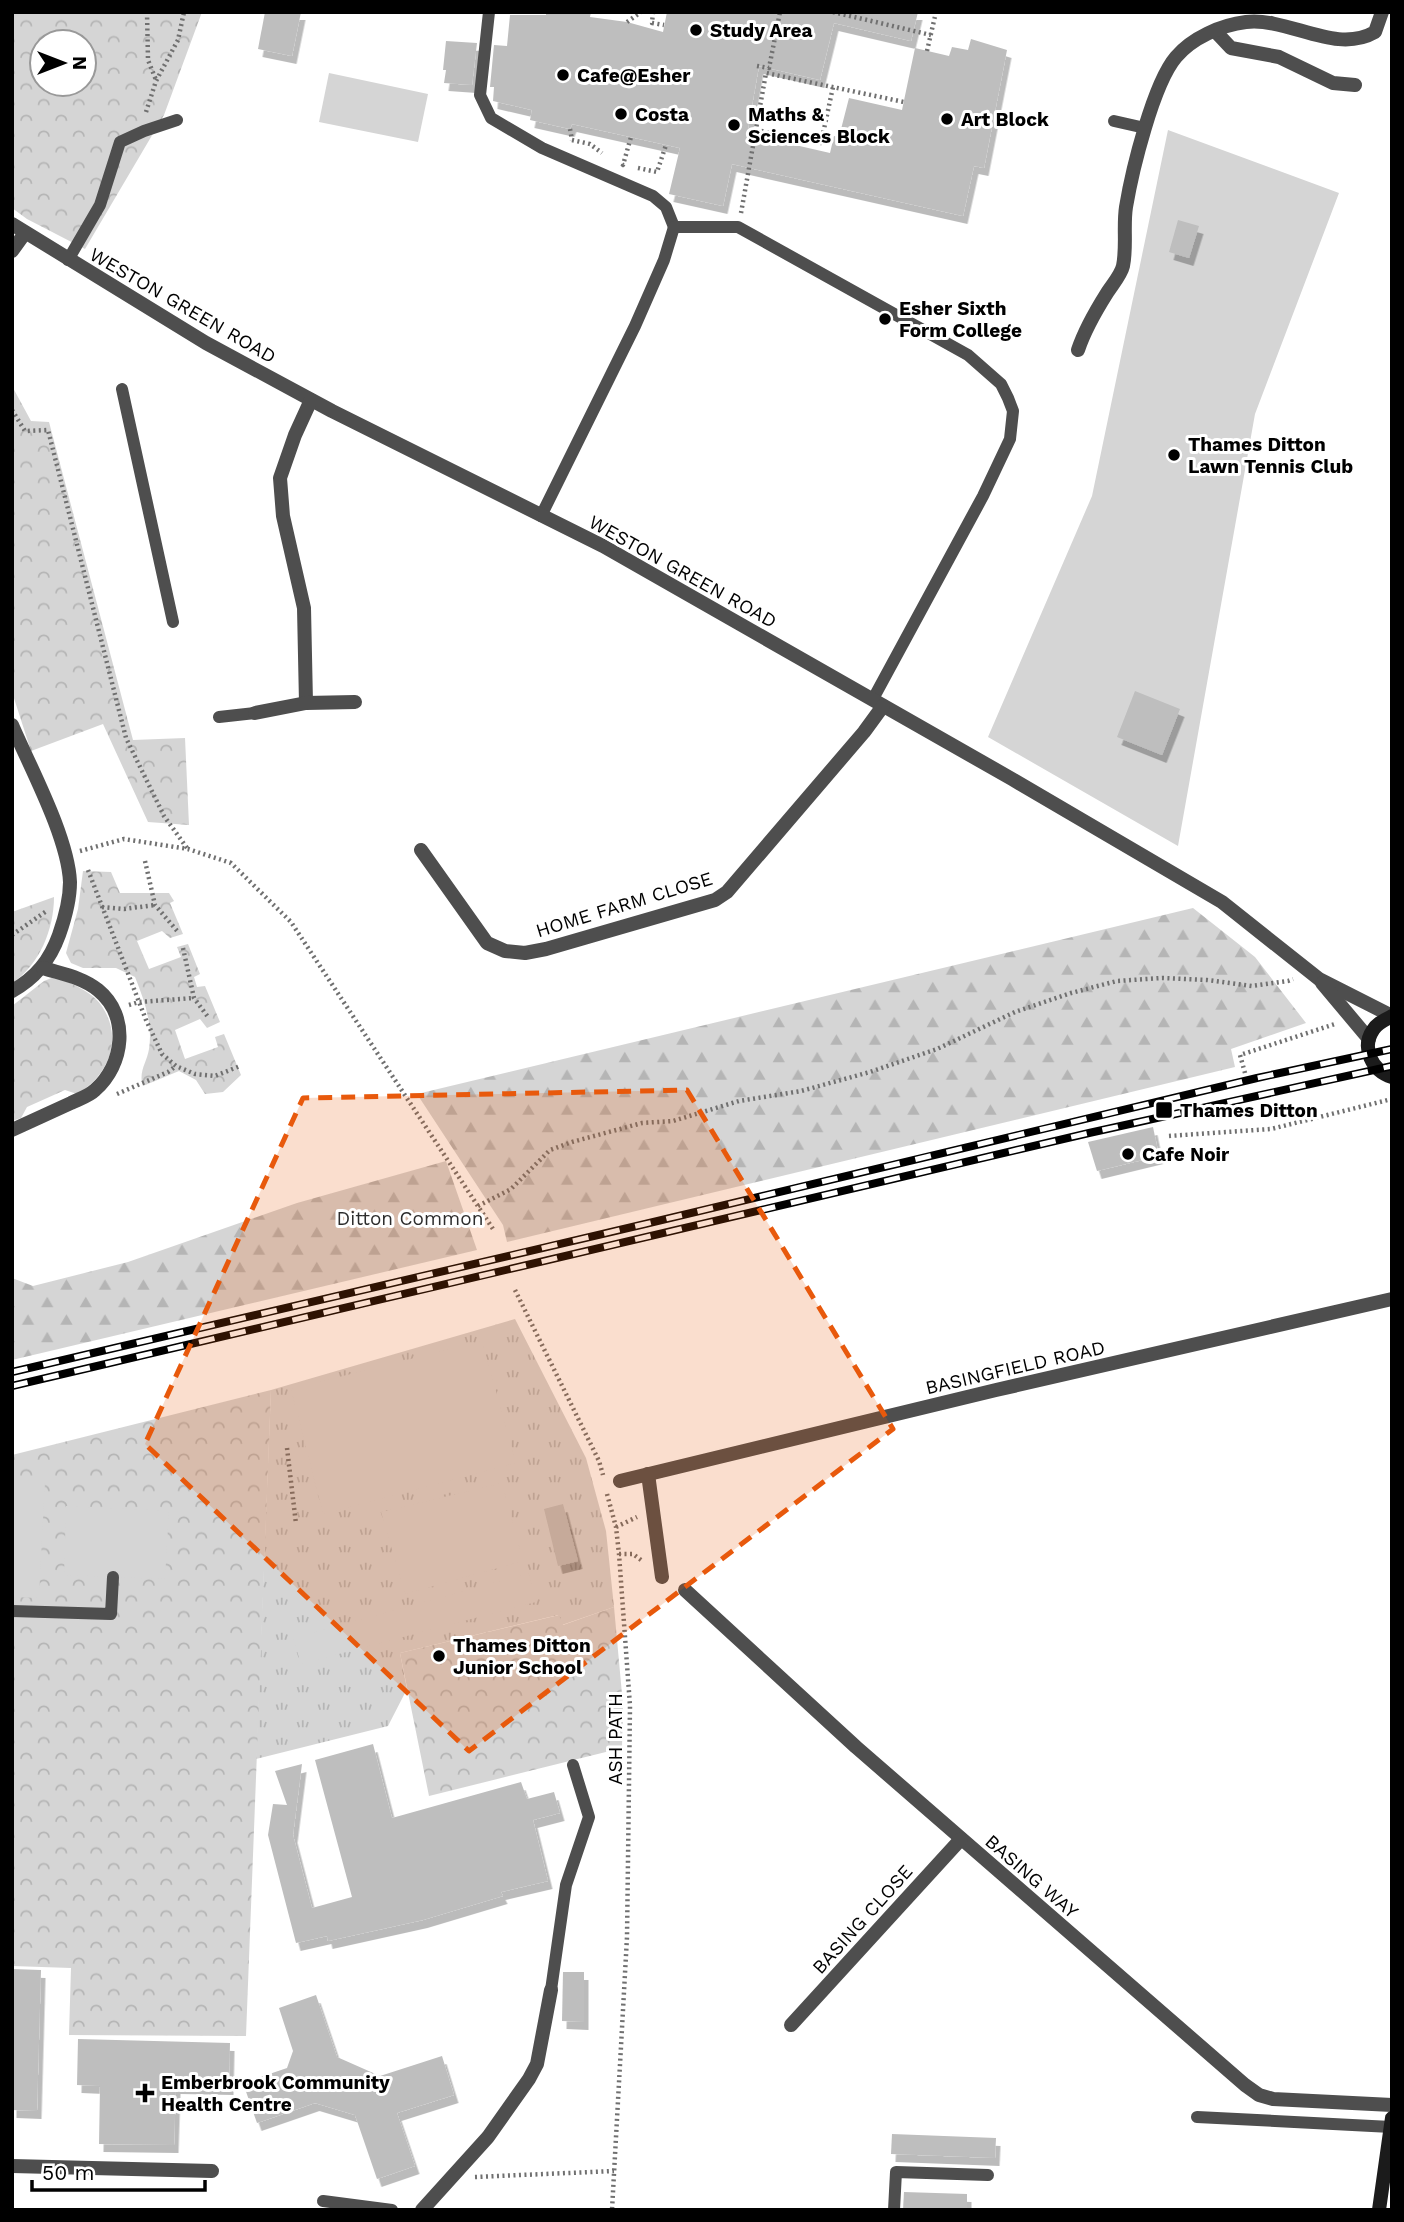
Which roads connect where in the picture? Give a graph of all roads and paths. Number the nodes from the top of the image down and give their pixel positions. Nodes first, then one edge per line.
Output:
1 (147, 12) edge
2 (184, 12) edge
3 (489, 12) edge
4 (641, 12) edge
5 (646, 12) edge
6 (780, 12) edge
7 (833, 12) edge
8 (936, 12) edge
9 (1382, 12) edge
10 (653, 15) edge
11 (627, 22) dead end
12 (664, 25) dead end
13 (1215, 31) junction
14 (931, 35) junction
15 (927, 51) dead end
16 (757, 66) dead end
17 (156, 81) junction
18 (1355, 85) dead end
19 (833, 87) junction
20 (904, 102) dead end
21 (177, 120) dead end
22 (1114, 121) dead end
23 (1145, 128) junction
24 (570, 129) dead end
25 (756, 130) junction
26 (139, 133) junction
27 (559, 136) dead end
28 (631, 137) dead end
29 (572, 139) junction
30 (666, 145) dead end
31 (657, 172) dead end
32 (12, 224) edge
33 (674, 228) junction
34 (738, 228) junction
35 (25, 233) junction
36 (12, 251) edge
37 (68, 260) junction
38 (1078, 350) dead end
39 (122, 389) dead end
40 (312, 400) junction
41 (12, 410) edge
42 (541, 516) junction
43 (173, 622) dead end
44 (355, 702) dead end
45 (878, 702) junction
46 (306, 703) junction
47 (255, 713) joint
48 (219, 717) dead end
49 (12, 725) edge
50 (188, 849) junction
51 (421, 850) dead end
52 (66, 855) junction
53 (145, 861) dead end
54 (88, 869) dead end
55 (68, 902) junction
56 (155, 905) junction
57 (102, 907) junction
58 (177, 932) dead end
59 (12, 935) edge
60 (183, 948) dead end
61 (43, 968) junction
62 (1313, 975) junction
63 (12, 991) edge
64 (194, 998) junction
65 (139, 1002) junction
66 (1392, 1016) edge
67 (208, 1017) dead end
68 (1351, 1018) junction
69 (1369, 1039) junction
70 (176, 1066) junction
71 (240, 1066) dead end
72 (1245, 1073) dead end
73 (1390, 1080) edge
74 (93, 1092) junction
75 (1392, 1099) edge
76 (12, 1130) edge
77 (1169, 1136) dead end
78 (478, 1206) junction
79 (493, 1229) dead end
80 (515, 1290) dead end
81 (1392, 1299) edge
82 (287, 1448) dead end
83 (648, 1474) junction
84 (620, 1481) dead end
85 (296, 1524) dead end
86 (113, 1577) dead end
87 (662, 1577) dead end
88 (685, 1590) dead end
89 (12, 1611) edge
90 (573, 1765) dead end
91 (961, 1839) junction
92 (551, 1990) joint
93 (791, 2025) dead end
94 (1392, 2105) edge
95 (1196, 2117) dead end
96 (1392, 2118) edge
97 (1391, 2127) edge
98 (12, 2166) edge
99 (212, 2171) dead end
100 (614, 2171) junction
101 (988, 2175) dead end
102 (450, 2178) junction
103 (323, 2201) dead end
104 (392, 2210) edge
105 (422, 2210) edge
106 (611, 2210) edge
107 (894, 2210) edge
108 (1379, 2210) edge

1 - 17 path
2 - 17 path
3 - 33 lane
4 - 11 path
5 - 10 path
6 - 16 path
7 - 14 path
8 - 14 path
9 - 13 street
10 - 12 path
13 - 18 street
13 - 23 street
14 - 15 path
17 - 26 path
19 - 20 path
19 - 25 path
19 - 25 path
21 - 26 lane
22 - 23 lane
23 - 38 street
24 - 29 path
25 - 34 path
26 - 37 lane
27 - 29 path
28 - 29 path
30 - 31 path
32 - 35 street, WESTON GREEN ROAD
33 - 34 lane
33 - 42 lane
34 - 45 lane
35 - 36 street
35 - 37 street, WESTON GREEN ROAD
37 - 40 street, WESTON GREEN ROAD
39 - 43 lane
40 - 42 street, WESTON GREEN ROAD
40 - 46 street
41 - 50 path
42 - 45 street, WESTON GREEN ROAD
44 - 46 street
45 - 51 street, HOME FARM CLOSE
45 - 62 street, WESTON GREEN ROAD
46 - 47 street
47 - 48 lane
49 - 52 street
50 - 52 path
50 - 78 path
52 - 55 street
53 - 56 path
54 - 57 path
55 - 59 path
55 - 61 street
56 - 57 path
56 - 58 path
57 - 65 path
60 - 64 path
61 - 63 street
61 - 74 street
62 - 66 street, WESTON GREEN ROAD
62 - 68 street, WESTON GREEN ROAD
62 - 78 path
64 - 65 path
64 - 67 path
65 - 70 path
66 - 69 main road
68 - 69 street, WESTON GREEN ROAD
68 - 72 path
69 - 73 main road
70 - 71 path
70 - 74 path
74 - 76 street
75 - 77 path
78 - 79 path
80 - 100 path, ASH PATH
81 - 83 street, BASINGFIELD ROAD
82 - 85 path
83 - 84 street, BASINGFIELD ROAD
83 - 87 street
86 - 89 lane
88 - 91 street, BASING WAY
90 - 92 lane
91 - 93 street, BASING CLOSE
91 - 94 street, BASING WAY
92 - 102 street
95 - 97 lane
96 - 97 main road
97 - 108 main road
98 - 99 street
100 - 102 path
100 - 106 path, ASH PATH
101 - 107 lane
102 - 105 street
103 - 104 lane

